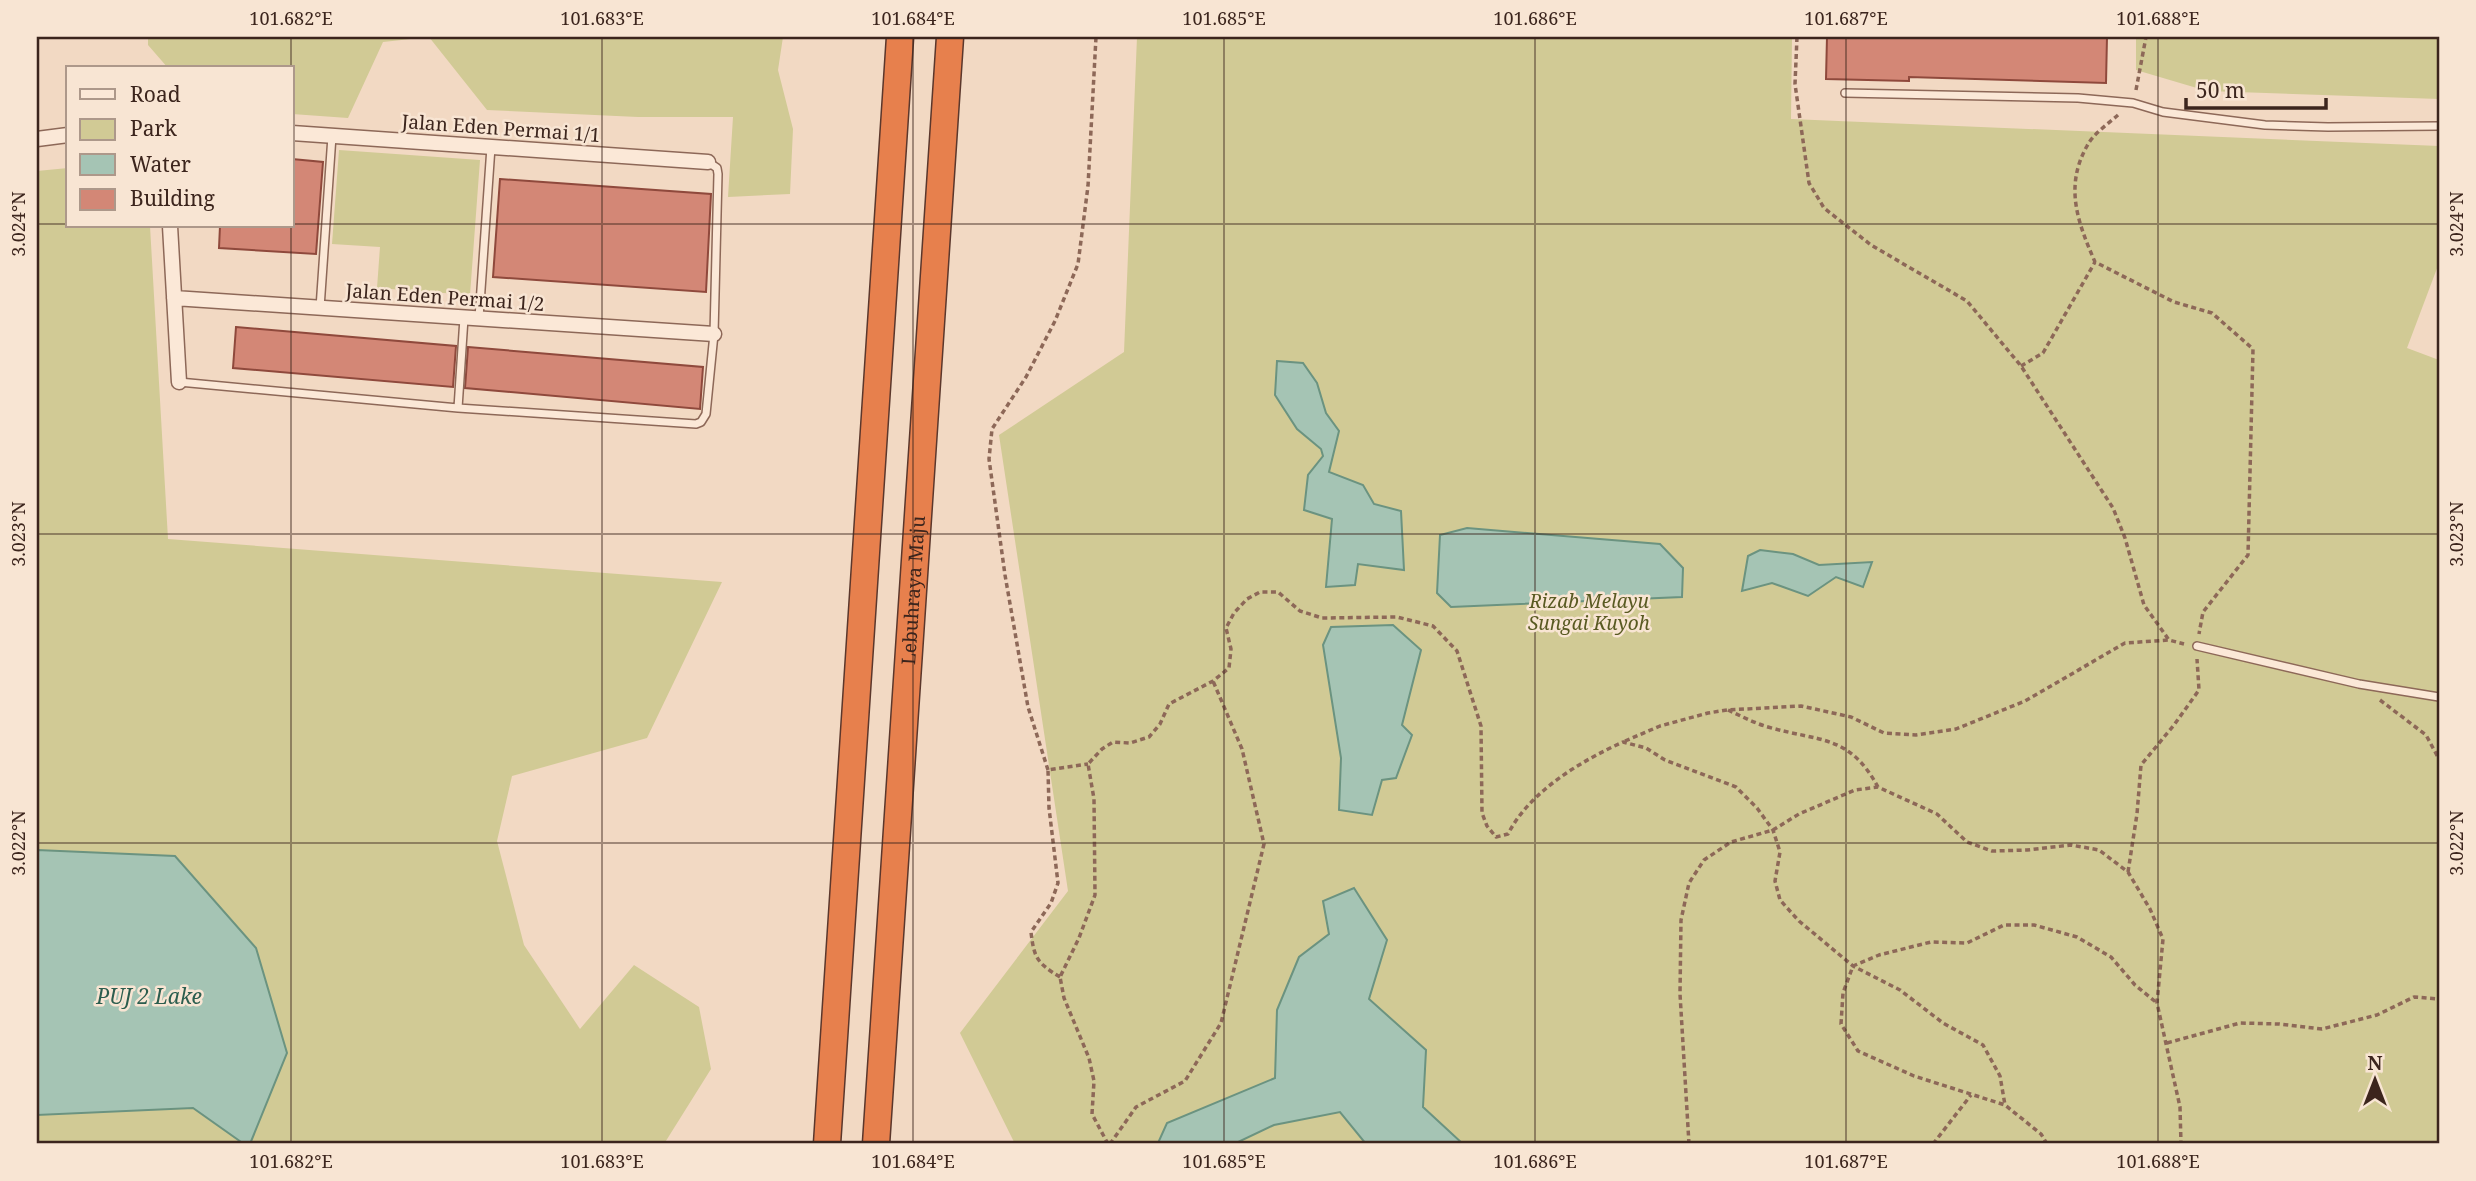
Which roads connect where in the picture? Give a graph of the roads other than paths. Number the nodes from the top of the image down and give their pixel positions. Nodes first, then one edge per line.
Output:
1 (900, 37) edge
2 (950, 37) edge
3 (1845, 93) dead end
4 (2439, 126) edge
5 (294, 133) edge
6 (66, 135) edge
7 (332, 135) junction
8 (37, 139) edge
9 (491, 147) junction
10 (708, 162) joint
11 (170, 228) edge
12 (174, 298) junction
13 (320, 308) junction
14 (472, 318) junction
15 (714, 334) junction
16 (179, 382) joint
17 (458, 408) junction
18 (2197, 646) road end
19 (2439, 697) edge
20 (827, 1144) edge
21 (876, 1144) edge

1 - 20 highway
2 - 21 highway, Lebuhraya Maju
3 - 4 lane
5 - 7 street, Jalan Eden Permai 1/1
6 - 8 street
7 - 9 street, Jalan Eden Permai 1/1
7 - 13 lane
9 - 10 street, Jalan Eden Permai 1/1
9 - 14 lane
10 - 15 lane
11 - 12 street
12 - 13 street, Jalan Eden Permai 1/2
12 - 16 street
13 - 14 street, Jalan Eden Permai 1/2
14 - 15 street, Jalan Eden Permai 1/2
14 - 17 lane
15 - 17 lane
16 - 17 lane
18 - 19 lane

